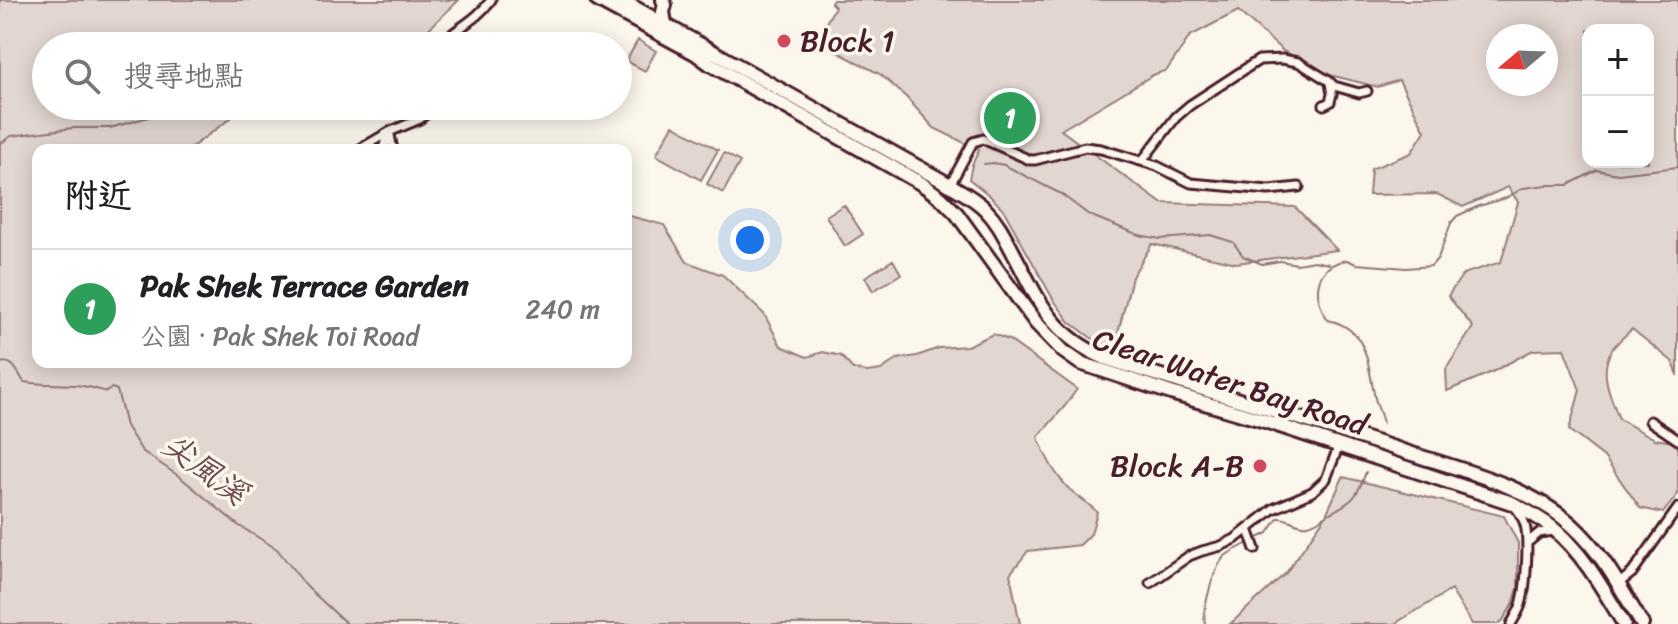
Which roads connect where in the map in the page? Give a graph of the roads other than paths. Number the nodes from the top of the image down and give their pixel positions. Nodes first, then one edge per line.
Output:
1 (491, 0) edge
2 (597, 0) edge
3 (627, 2) edge
4 (666, 2) edge
5 (665, 23) junction
6 (643, 24) junction
7 (453, 32) edge
8 (1329, 81) junction
9 (1367, 91) dead end
10 (1324, 105) dead end
11 (418, 120) edge
12 (389, 132) junction
13 (368, 144) edge
14 (384, 144) edge
15 (392, 144) edge
16 (1142, 161) junction
17 (950, 185) junction
18 (1299, 187) dead end
19 (979, 204) junction
20 (978, 228) junction
21 (1650, 421) dead end
22 (1678, 440) edge
23 (1339, 445) junction
24 (1512, 503) junction
25 (1678, 508) edge
26 (1249, 532) junction
27 (1557, 532) junction
28 (1526, 545) junction
29 (1255, 547) dead end
30 (1150, 583) dead end
31 (1618, 584) junction
32 (1511, 624) edge
33 (1624, 624) edge
34 (1642, 624) edge

1 - 7 street
2 - 6 main road, Clear Water Bay Road
3 - 5 main road, Clear Water Bay Road
3 - 6 main road
4 - 5 main road
5 - 17 main road, Clear Water Bay Road
6 - 20 main road, Clear Water Bay Road
8 - 9 street
8 - 10 street
8 - 16 street
11 - 12 street
12 - 13 street
12 - 14 street
12 - 15 street
16 - 17 street
16 - 18 street
17 - 19 main road, Clear Water Bay Road
19 - 20 main road
19 - 31 main road, Clear Water Bay Road
20 - 23 main road, Clear Water Bay Road
21 - 22 street
23 - 24 main road, Clear Water Bay Road
23 - 26 street
24 - 27 main road, Clear Water Bay Road
24 - 28 street
25 - 31 street
26 - 29 street
26 - 30 street
27 - 28 street
27 - 33 main road, Clear Water Bay Road
28 - 32 street
31 - 34 main road, Clear Water Bay Road

